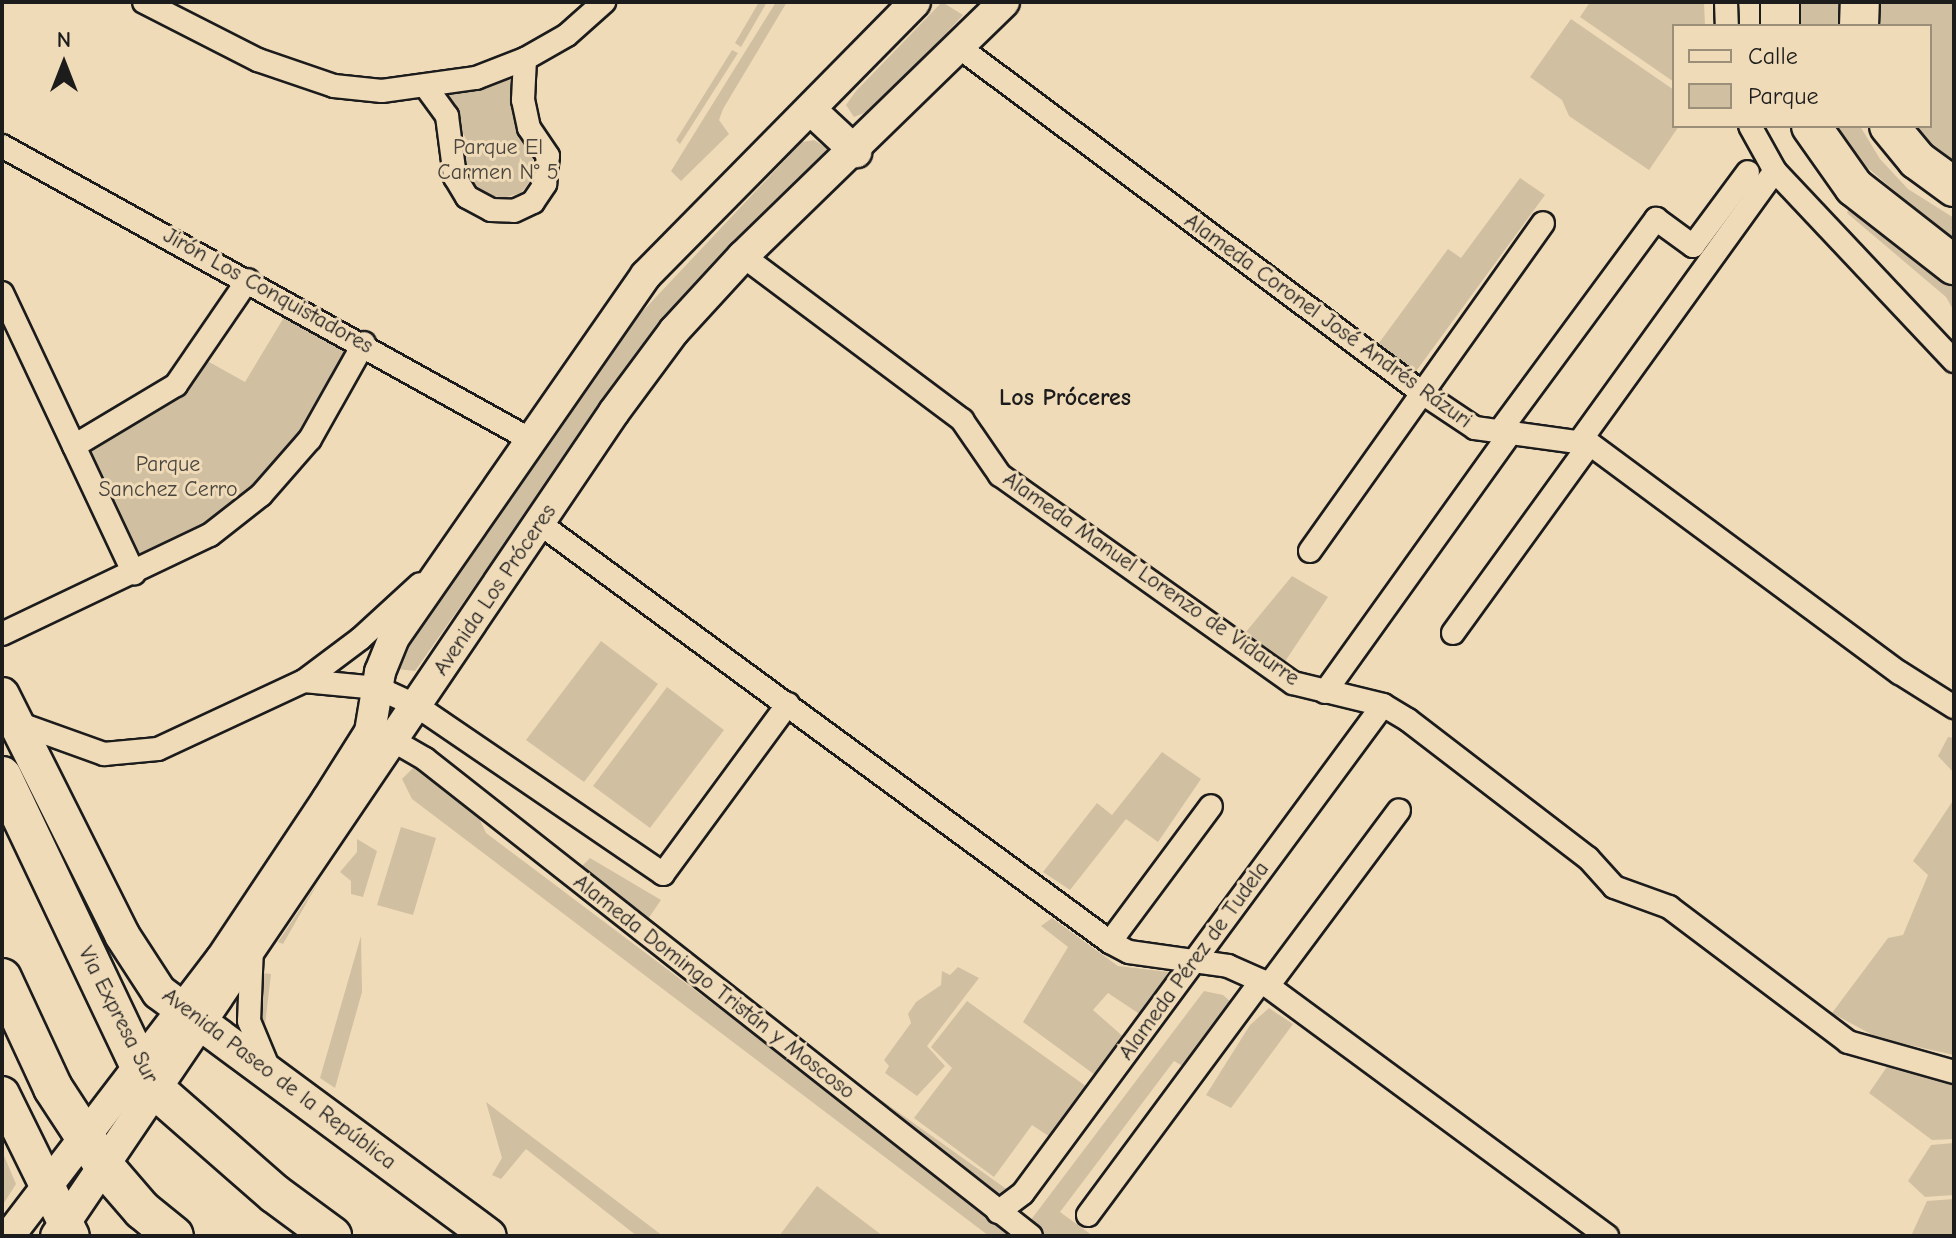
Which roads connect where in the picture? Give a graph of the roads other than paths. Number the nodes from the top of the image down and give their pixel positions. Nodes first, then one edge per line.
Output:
1 (144, 2) edge
2 (604, 2) edge
3 (915, 2) edge
4 (1726, 2) edge
5 (1780, 2) edge
6 (1860, 2) edge
7 (987, 8) edge
8 (1727, 24) edge
9 (1780, 24) edge
10 (1859, 24) edge
11 (959, 47) junction
12 (525, 59) junction
13 (426, 87) junction
14 (811, 110) junction
15 (1751, 128) edge
16 (1812, 128) edge
17 (1891, 128) edge
18 (2, 146) edge
19 (856, 152) junction
20 (1775, 171) junction
21 (1748, 172) dead end
22 (1954, 187) edge
23 (1543, 223) dead end
24 (743, 256) junction
25 (1954, 265) edge
26 (248, 280) junction
27 (2, 293) edge
28 (364, 343) junction
29 (1954, 361) edge
30 (1421, 392) junction
31 (1504, 433) junction
32 (531, 440) junction
33 (1585, 442) junction
34 (74, 446) junction
35 (539, 523) junction
36 (1310, 551) dead end
37 (447, 558) junction
38 (134, 574) junction
39 (1453, 633) dead end
40 (2, 634) edge
41 (304, 681) junction
42 (378, 688) junction
43 (1325, 692) junction
44 (788, 704) junction
45 (1383, 705) junction
46 (417, 706) junction
47 (1954, 707) edge
48 (9, 709) edge
49 (394, 741) junction
50 (2, 776) edge
51 (1211, 806) dead end
52 (1399, 810) dead end
53 (1110, 942) junction
54 (252, 947) junction
55 (1194, 960) junction
56 (2, 978) edge
57 (1264, 984) junction
58 (192, 1016) junction
59 (269, 1070) junction
60 (1954, 1072) edge
61 (148, 1078) junction
62 (3, 1098) edge
63 (95, 1151) junction
64 (46, 1186) junction
65 (998, 1212) junction
66 (1088, 1215) dead end
67 (64, 1231) edge
68 (9, 1236) edge
69 (174, 1236) edge
70 (332, 1236) edge
71 (489, 1236) edge
72 (1031, 1236) edge
73 (1607, 1236) edge

1 - 13 street
2 - 12 street
3 - 14 main road, Avenida Los Próceres
4 - 8 street
5 - 9 highway
6 - 10 highway
7 - 11 main road, Avenida Los Próceres
11 - 19 main road, Avenida Los Próceres
11 - 30 street, Alameda Coronel José Andrés Rázuri
12 - 13 street
12 - 13 street
14 - 19 main road
14 - 32 main road, Avenida Los Próceres
15 - 20 street
16 - 25 highway
17 - 22 highway
18 - 26 street, Jirón Los Conquistadores
19 - 24 main road, Avenida Los Próceres
20 - 29 street
20 - 33 street
21 - 31 street
23 - 30 street
24 - 35 main road, Avenida Los Próceres
24 - 43 street, Alameda Manuel Lorenzo de Vidaurre
26 - 28 street, Jirón Los Conquistadores
26 - 34 street
27 - 34 street
28 - 32 street, Jirón Los Conquistadores
28 - 38 street
30 - 31 street, Alameda Coronel José Andrés Rázuri
30 - 36 street
31 - 33 street, Alameda Coronel José Andrés Rázuri
31 - 43 street
32 - 37 main road, Avenida Los Próceres
33 - 39 street
33 - 47 street
34 - 38 street
35 - 44 street
35 - 46 main road, Avenida Los Próceres
37 - 41 street, Avenida Paseo de la República
37 - 42 main road, Avenida Los Próceres
38 - 40 street
41 - 42 street
41 - 48 street, Avenida Paseo de la República
42 - 46 street
42 - 58 main road, Avenida Los Próceres
43 - 45 street, Alameda Manuel Lorenzo de Vidaurre
44 - 46 street
44 - 53 street
45 - 55 street, Alameda Pérez de Tudela
45 - 60 street, Alameda Manuel Lorenzo de Vidaurre
46 - 49 main road, Avenida Los Próceres
48 - 58 main road, Avenida Paseo de la República
49 - 54 main road, Avenida Los Próceres
49 - 65 street, Alameda Domingo Tristán y Moscoso
50 - 61 highway, Via Expresa Sur
51 - 53 street
52 - 57 street
53 - 55 street
54 - 58 main road, Avenida Los Próceres
54 - 59 street
55 - 57 street
55 - 65 street, Alameda Pérez de Tudela
56 - 63 highway
57 - 66 street
57 - 73 street
58 - 59 main road, Avenida Paseo de la República
58 - 61 main road, Avenida Los Próceres
59 - 71 main road, Avenida Paseo de la República
61 - 63 main road, Avenida Los Próceres
61 - 70 highway, Via Expresa Sur
62 - 64 main road
63 - 64 main road, Avenida Los Próceres
63 - 67 main road, Avenida Los Próceres
63 - 69 highway
64 - 67 main road
64 - 68 main road, Avenida Los Próceres
65 - 72 street, Alameda Domingo Tristán y Moscoso

